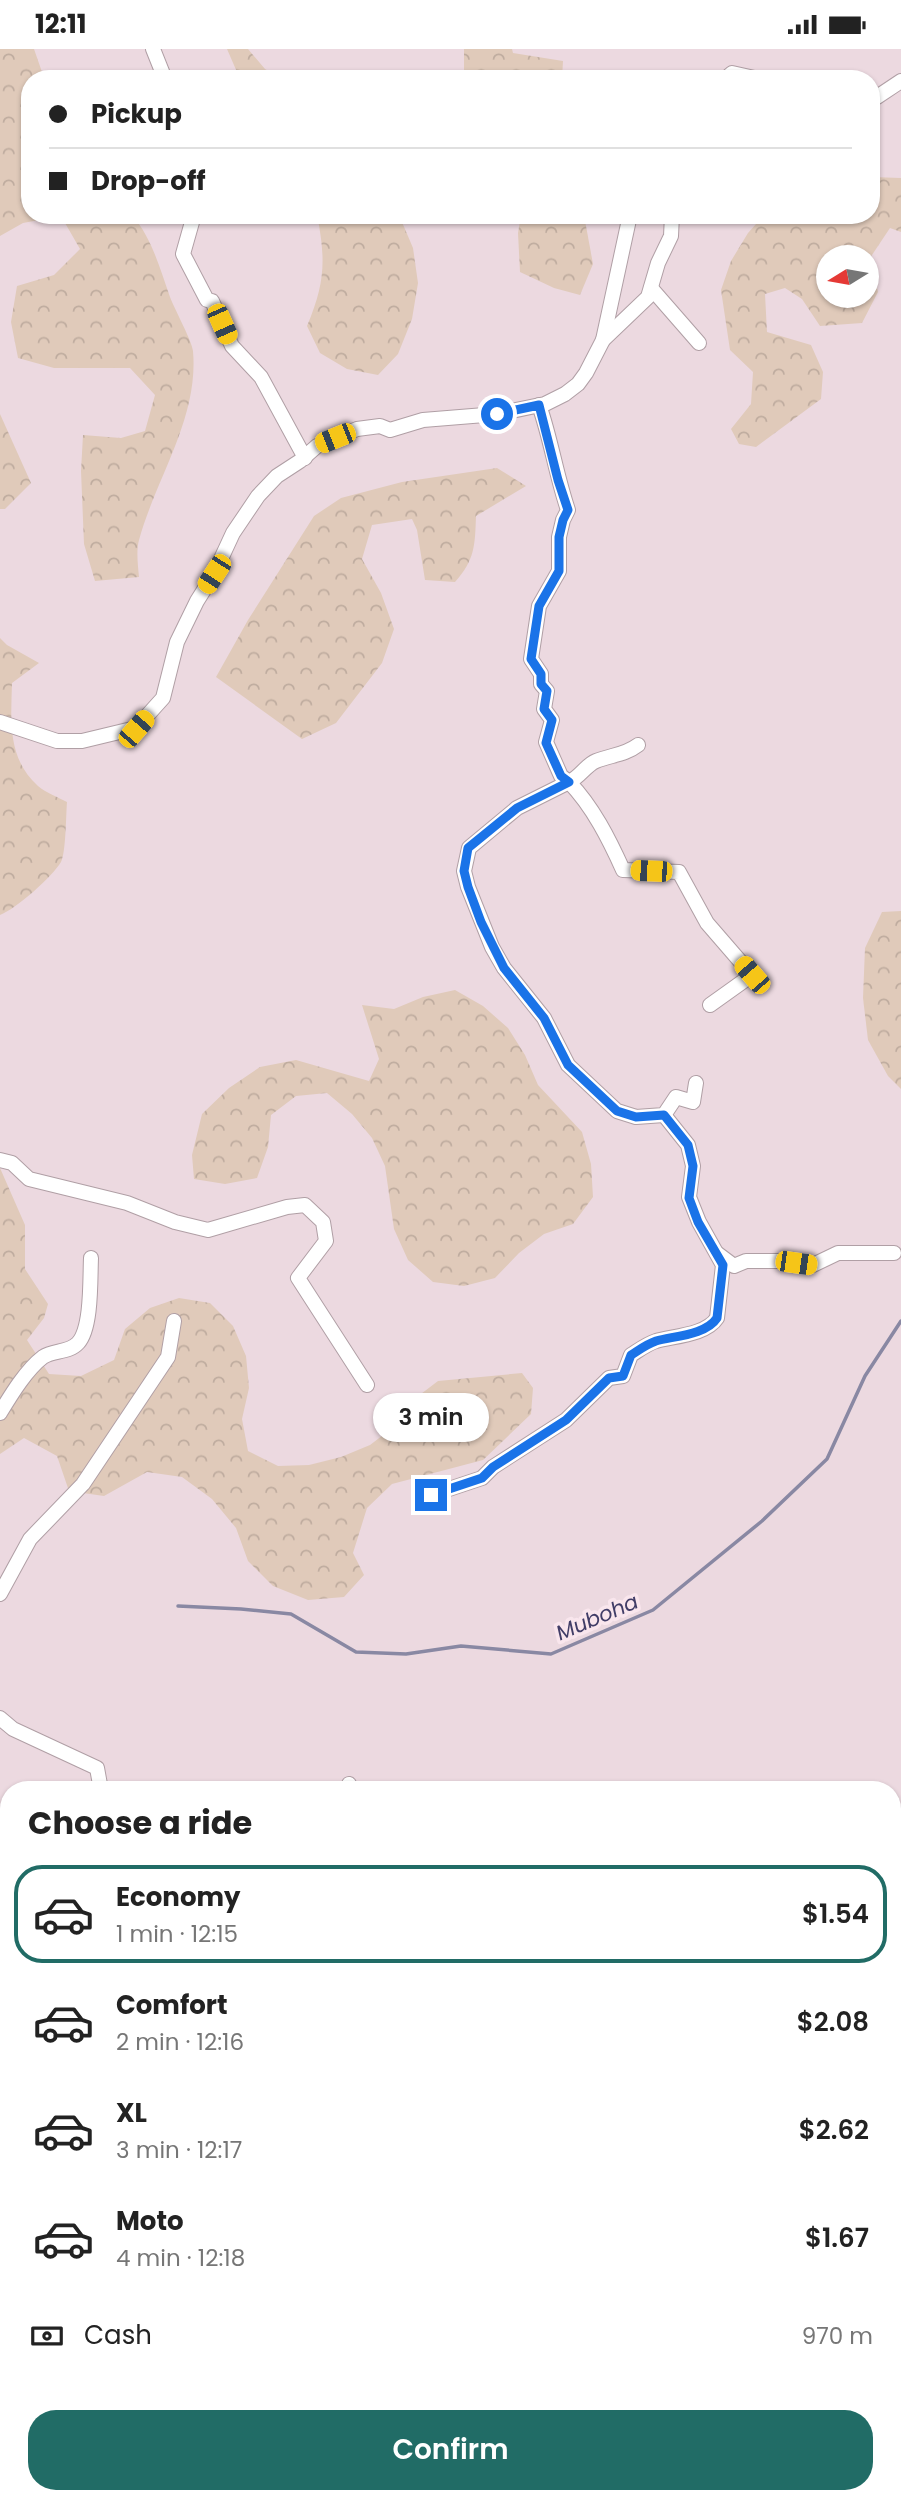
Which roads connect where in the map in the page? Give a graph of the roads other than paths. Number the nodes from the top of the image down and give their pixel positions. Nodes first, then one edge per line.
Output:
1 (153, 49) edge
2 (161, 70) edge
3 (901, 81) edge
4 (880, 95) edge
5 (191, 224) edge
6 (628, 224) edge
7 (672, 224) edge
8 (651, 288) junction
9 (603, 339) junction
10 (699, 343) dead end
11 (539, 405) junction
12 (305, 458) junction
13 (0, 722) edge
14 (638, 745) dead end
15 (569, 782) junction
16 (710, 1005) dead end
17 (696, 1083) dead end
18 (664, 1115) junction
19 (0, 1160) edge
20 (712, 1248) junction
21 (894, 1253) dead end
22 (91, 1258) dead end
23 (174, 1321) dead end
24 (367, 1385) dead end
25 (0, 1413) edge
26 (431, 1495) dead end
27 (0, 1594) edge
28 (0, 1718) edge
29 (99, 1781) edge

1 - 2 street
3 - 4 street
5 - 12 street
6 - 9 street
7 - 8 street
8 - 9 street
8 - 10 street
9 - 11 street
11 - 12 street
11 - 15 street
12 - 13 street
14 - 15 street
15 - 16 street
15 - 18 street
17 - 18 street
18 - 20 street
19 - 24 street
20 - 21 street
20 - 26 street
22 - 25 street
23 - 27 street
28 - 29 street

